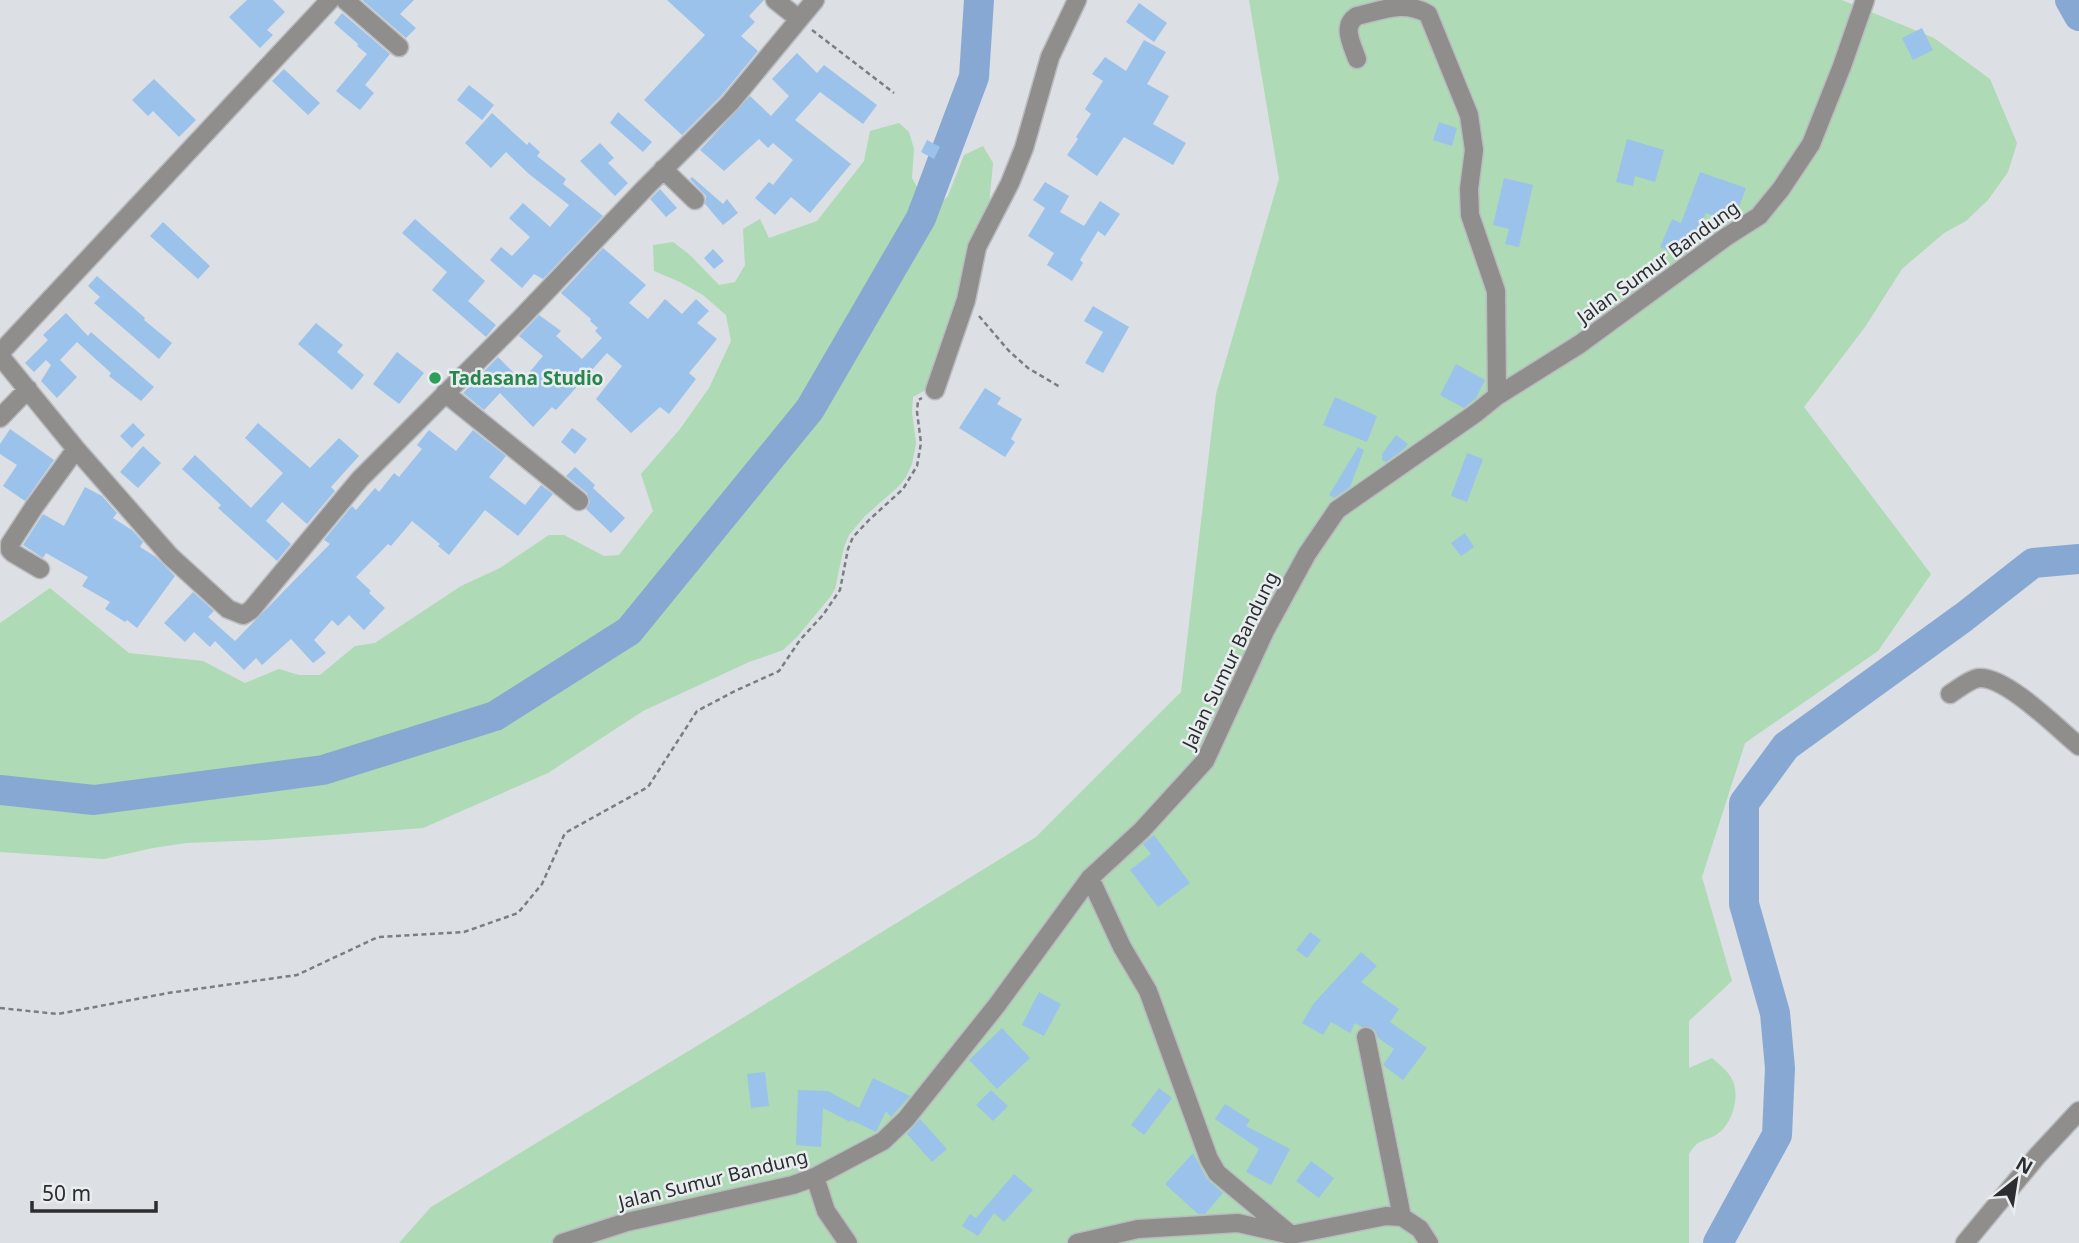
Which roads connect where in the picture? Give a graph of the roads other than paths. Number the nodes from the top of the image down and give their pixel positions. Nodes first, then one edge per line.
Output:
1 (330, 0) edge
2 (345, 0) edge
3 (775, 0) edge
4 (815, 0) edge
5 (1077, 0) edge
6 (1865, 0) edge
7 (799, 19) junction
8 (399, 47) dead end
9 (1357, 59) dead end
10 (663, 169) junction
11 (695, 200) dead end
12 (0, 355) edge
13 (28, 389) junction
14 (935, 390) road end
15 (445, 393) junction
16 (1497, 396) junction
17 (0, 418) edge
18 (76, 449) junction
19 (579, 501) dead end
20 (40, 569) dead end
21 (1950, 694) dead end
22 (2079, 746) edge
23 (1090, 878) junction
24 (1366, 1037) dead end
25 (2075, 1121) edge
26 (815, 1177) junction
27 (1402, 1217) junction
28 (1292, 1235) junction
29 (562, 1243) edge
30 (848, 1243) edge
31 (1077, 1243) edge
32 (1429, 1243) edge
33 (1965, 1243) edge

1 - 12 street
2 - 8 street
3 - 7 street
4 - 7 street
5 - 14 street
6 - 16 street, Jalan Sumur Bandung
7 - 10 street
9 - 16 street
10 - 11 street
10 - 15 street
12 - 13 street
13 - 17 street
13 - 18 street
15 - 18 street
15 - 19 street
16 - 23 street, Jalan Sumur Bandung
18 - 20 street
21 - 22 street
23 - 26 street, Jalan Sumur Bandung
23 - 28 street
24 - 27 street
25 - 33 street
26 - 29 street, Jalan Sumur Bandung
26 - 30 street
27 - 28 street
27 - 32 street
28 - 31 street

